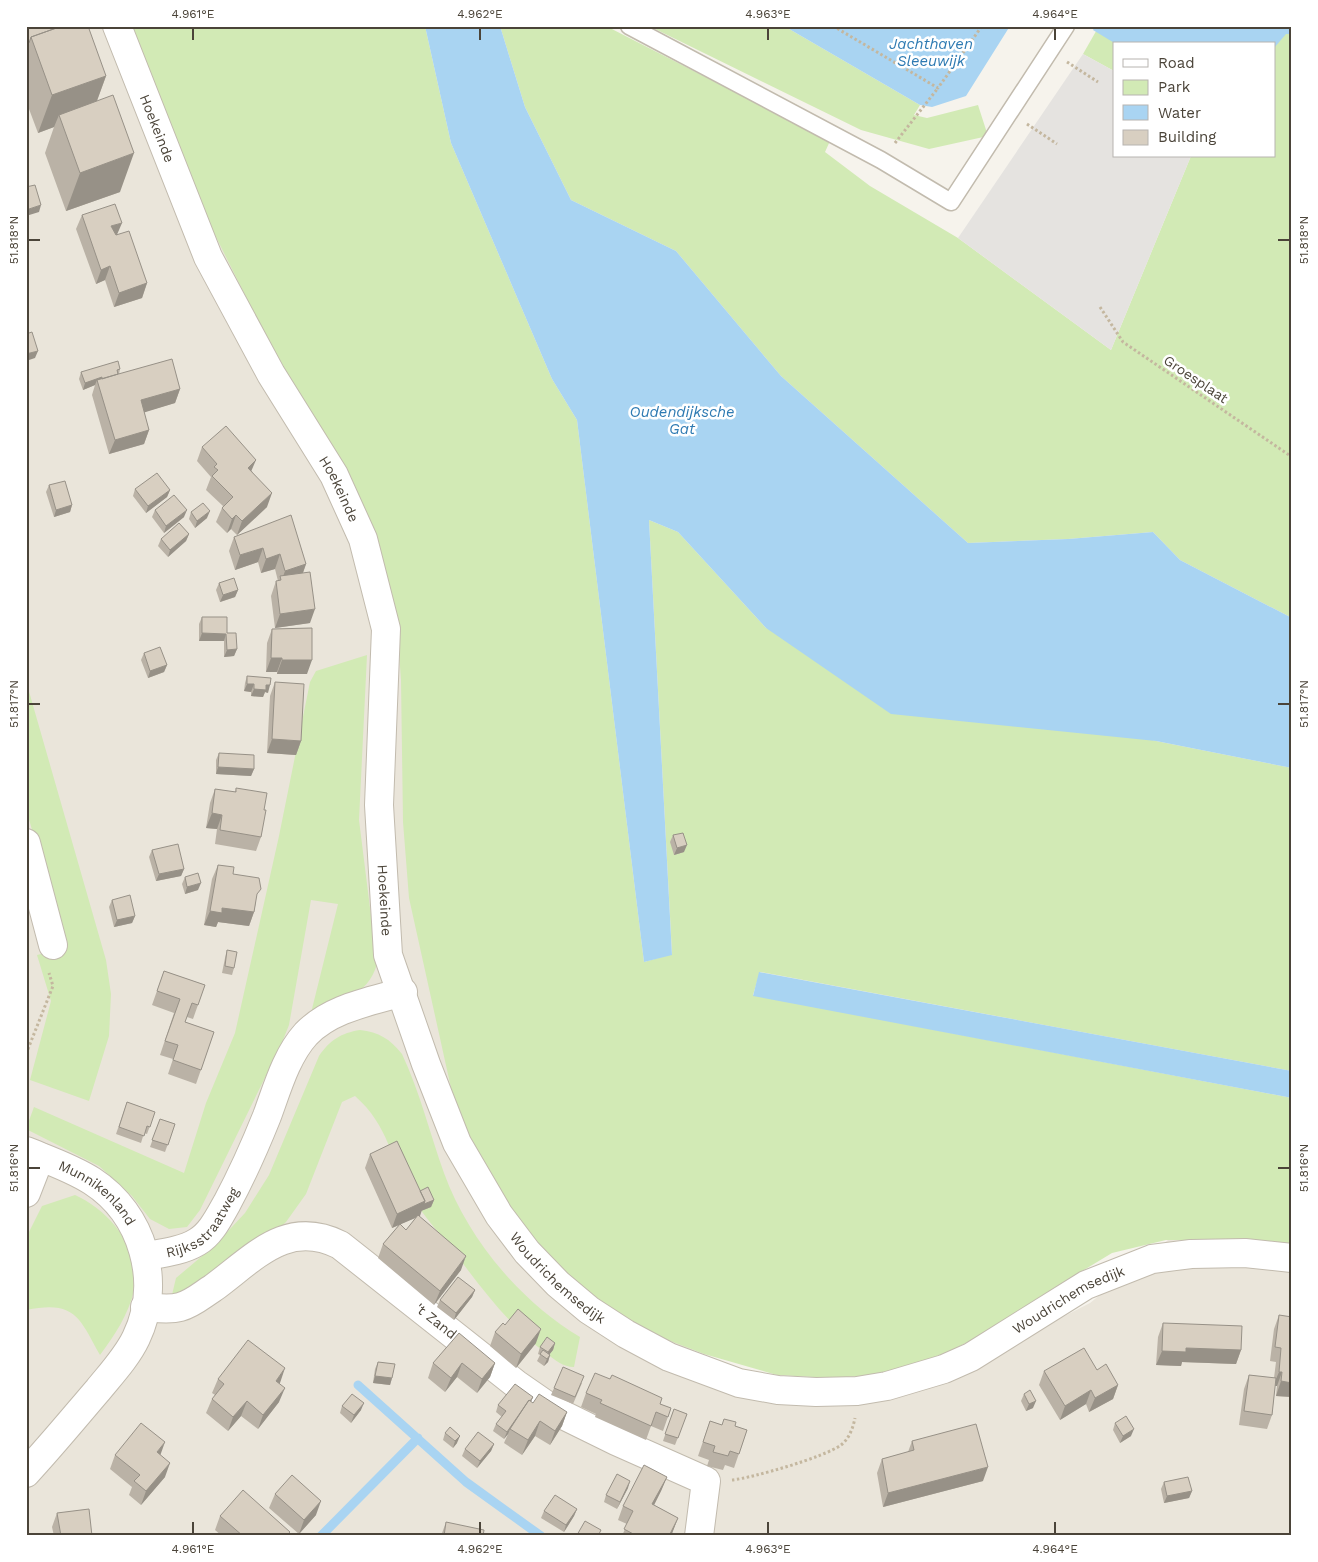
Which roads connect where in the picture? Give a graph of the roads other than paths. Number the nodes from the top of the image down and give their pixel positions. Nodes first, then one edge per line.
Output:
1 (117, 26) edge
2 (629, 26) edge
3 (1066, 26) edge
4 (26, 843) edge
5 (53, 945) road end
6 (403, 992) junction
7 (33, 1154) edge
8 (26, 1193) edge
9 (146, 1256) junction
10 (1292, 1258) edge
11 (145, 1307) junction
12 (26, 1473) edge
13 (699, 1536) edge

1 - 6 street, Hoekeinde
2 - 3 lane
4 - 5 street
6 - 9 street, Rijksstraatweg
6 - 10 street, Woudrichemsedijk
7 - 8 street
7 - 9 street, Munnikenland
9 - 11 street, Rijksstraatweg
11 - 12 street, Rijksstraatweg
11 - 13 street, 't Zand

